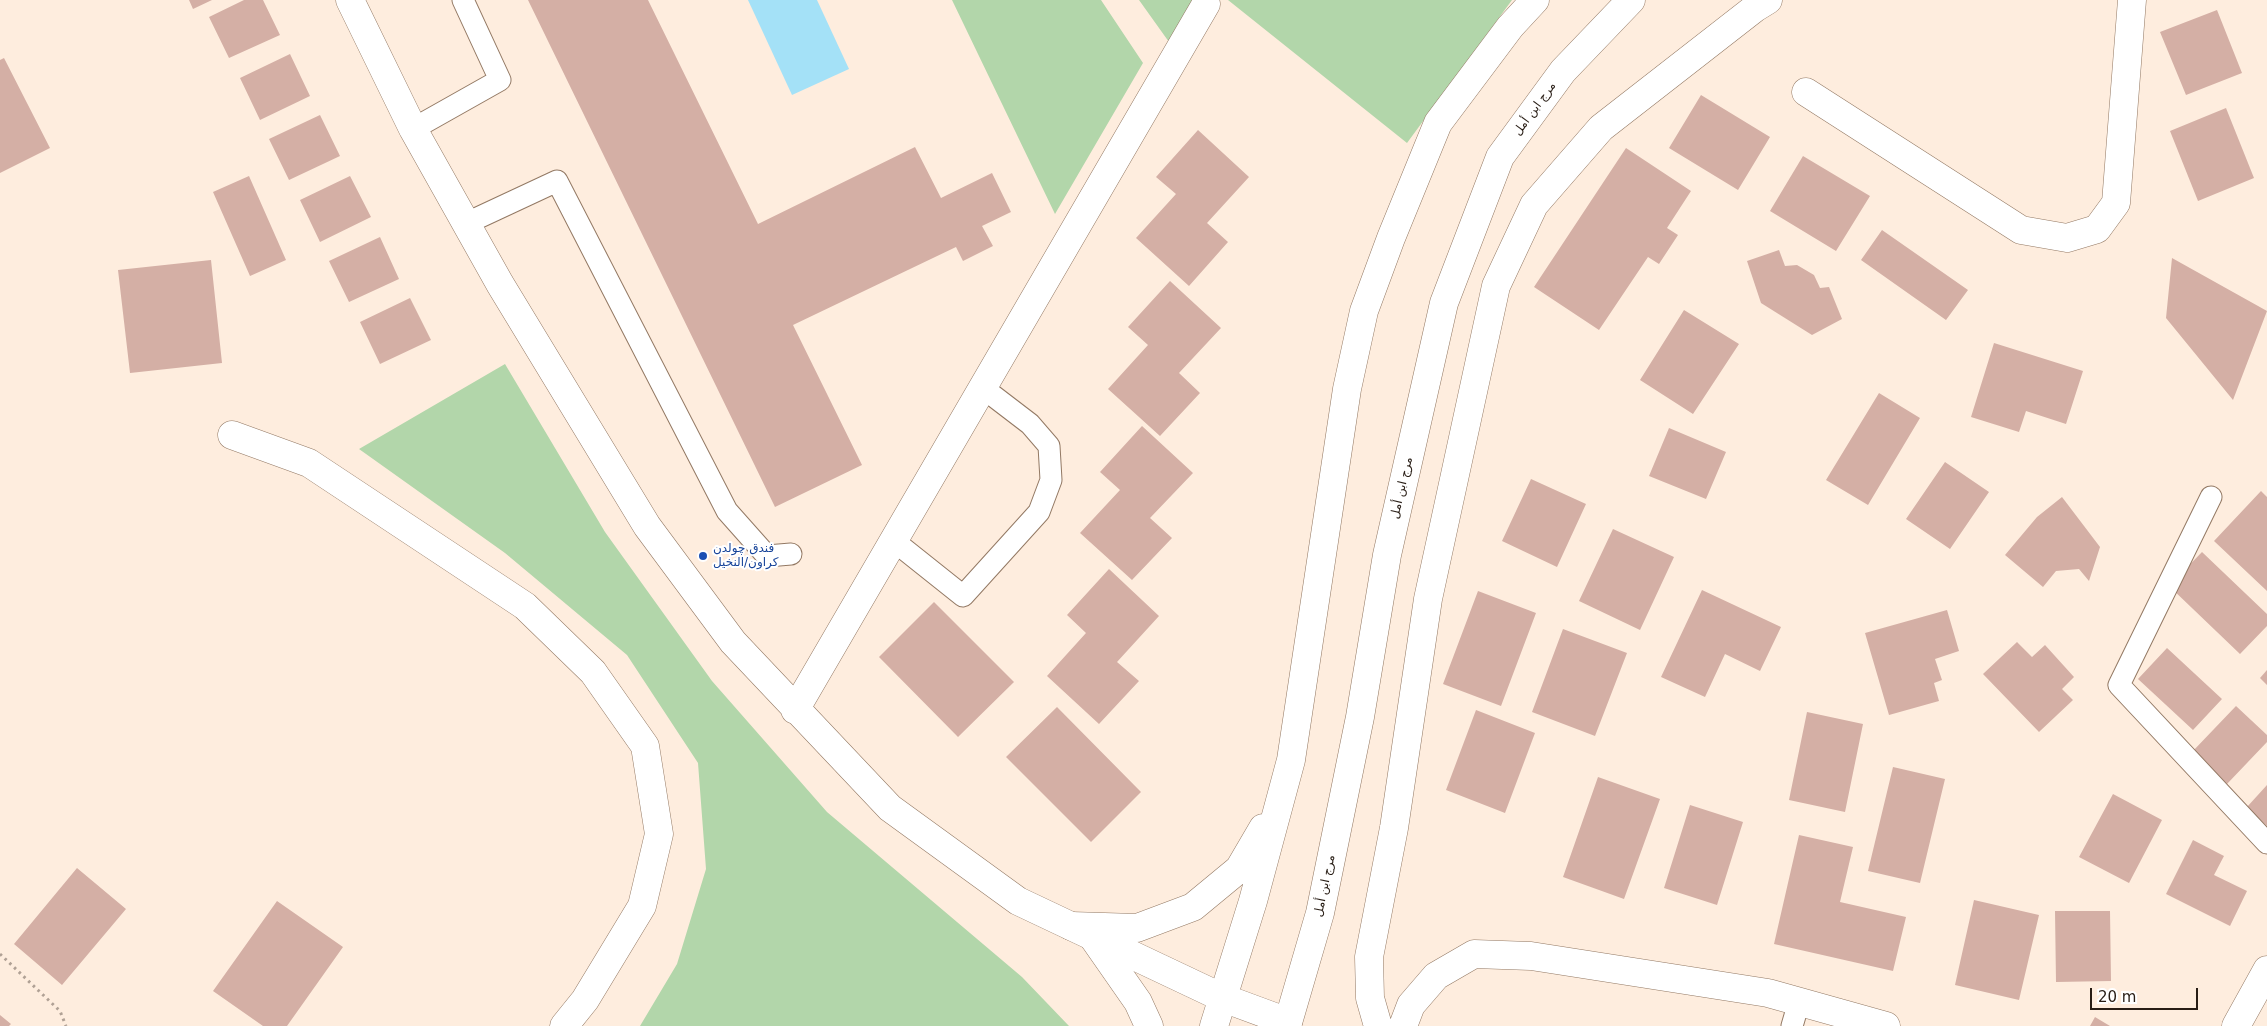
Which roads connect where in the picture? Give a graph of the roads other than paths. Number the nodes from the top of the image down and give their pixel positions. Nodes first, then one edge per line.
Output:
1 (350, 0) edge
2 (463, 0) edge
3 (1535, 0) edge
4 (1630, 0) edge
5 (1768, 0) edge
6 (2132, 0) edge
7 (1206, 4) dead end
8 (1806, 92) dead end
9 (413, 129) junction
10 (467, 223) junction
11 (982, 388) junction
12 (232, 435) dead end
13 (2211, 497) dead end
14 (894, 541) junction
15 (791, 554) dead end
16 (795, 710) junction
17 (1281, 798) junction
18 (2267, 843) edge
19 (1082, 931) junction
20 (2267, 970) edge
21 (1223, 998) junction
22 (1795, 1014) edge
23 (1287, 1024) edge
24 (564, 1026) edge
25 (1148, 1026) edge
26 (1214, 1026) edge
27 (1378, 1026) edge
28 (1403, 1026) edge
29 (1886, 1026) edge
30 (2236, 1026) edge

1 - 9 street
2 - 9 lane
3 - 17 street
4 - 23 street, مرج ابن أمل
5 - 27 street
6 - 8 street
7 - 11 street
9 - 10 street
10 - 15 lane
10 - 16 street
11 - 14 street
11 - 14 lane
12 - 24 street
13 - 18 lane
14 - 16 street
16 - 19 street
17 - 19 street
17 - 21 street
19 - 21 street
19 - 25 street
20 - 30 street
21 - 23 street
21 - 26 street
22 - 28 street
22 - 29 street

